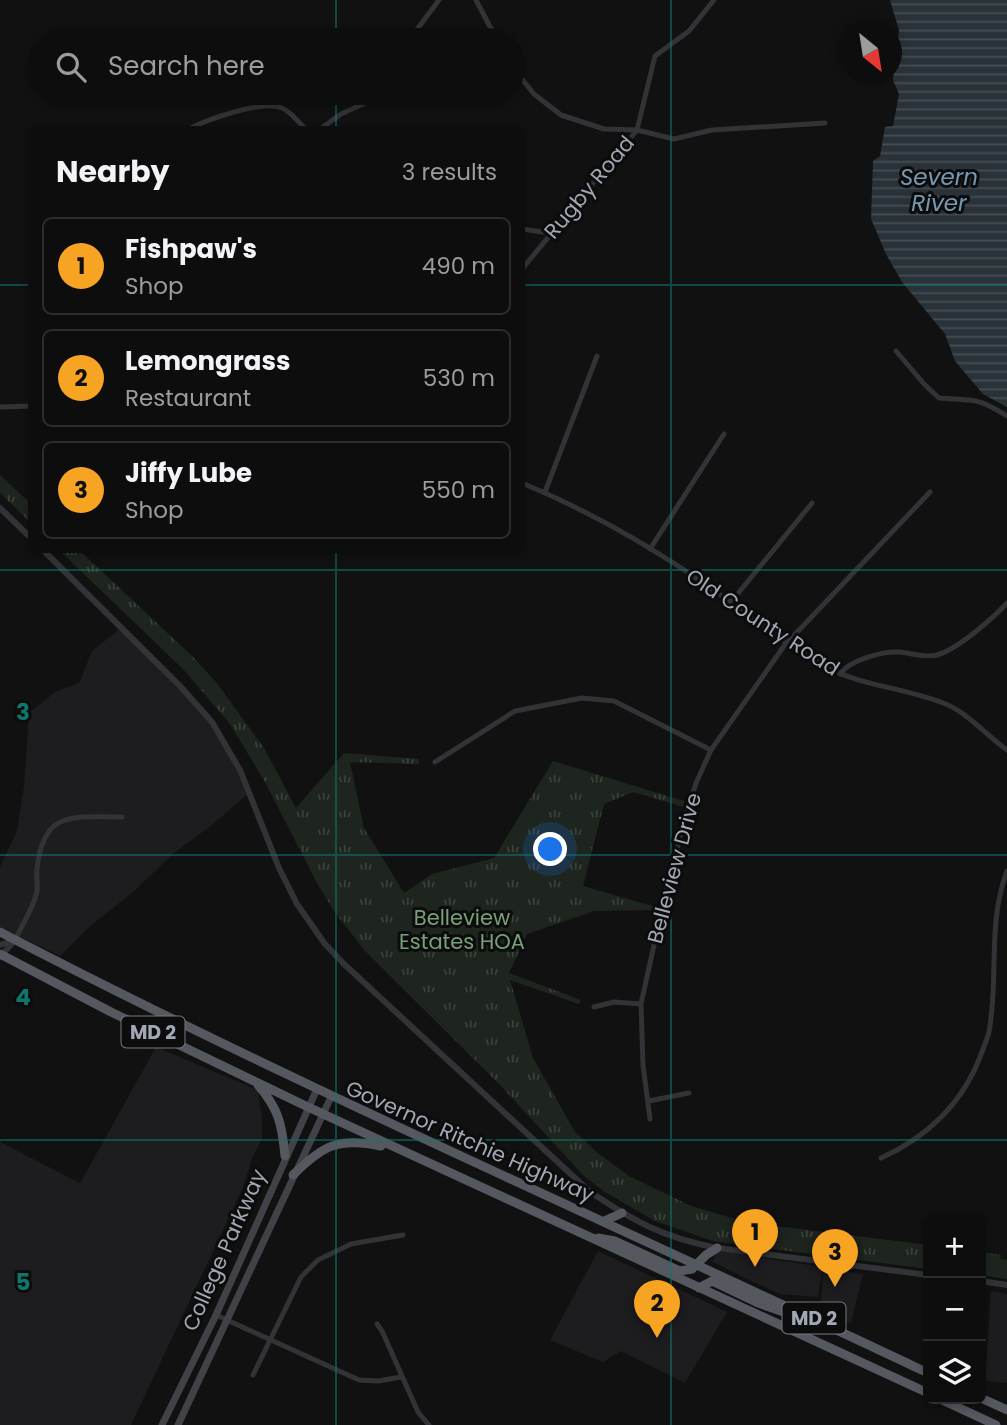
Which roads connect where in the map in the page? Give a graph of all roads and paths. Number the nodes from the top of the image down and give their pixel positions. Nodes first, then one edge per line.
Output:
1 (439, 0) edge
2 (476, 0) edge
3 (714, 0) edge
4 (418, 28) edge
5 (491, 28) edge
6 (525, 83) edge
7 (265, 105) edge
8 (272, 105) edge
9 (363, 105) edge
10 (825, 123) dead end
11 (195, 126) edge
12 (303, 126) edge
13 (324, 126) edge
14 (637, 130) junction
15 (525, 229) edge
16 (550, 233) junction
17 (525, 265) edge
18 (896, 351) dead end
19 (597, 356) dead end
20 (28, 406) edge
21 (0, 407) edge
22 (1007, 416) edge
23 (724, 434) dead end
24 (525, 484) edge
25 (545, 492) junction
26 (930, 492) dead end
27 (812, 503) dead end
28 (0, 508) edge
29 (28, 535) edge
30 (650, 549) junction
31 (46, 553) edge
32 (731, 602) junction
33 (1007, 603) edge
34 (788, 644) junction
35 (840, 674) junction
36 (710, 750) junction
37 (1007, 750) edge
38 (435, 762) dead end
39 (122, 817) dead end
40 (1007, 871) edge
41 (0, 932) edge
42 (15, 940) junction
43 (0, 953) edge
44 (641, 1004) junction
45 (594, 1007) dead end
46 (254, 1081) junction
47 (317, 1089) junction
48 (689, 1093) dead end
49 (331, 1097) junction
50 (649, 1101) junction
51 (308, 1107) junction
52 (323, 1114) junction
53 (650, 1119) dead end
54 (398, 1149) junction
55 (285, 1156) junction
56 (881, 1158) dead end
57 (293, 1175) junction
58 (622, 1213) junction
59 (604, 1221) junction
60 (403, 1235) dead end
61 (585, 1236) junction
62 (717, 1248) junction
63 (698, 1265) junction
64 (923, 1274) edge
65 (986, 1283) edge
66 (1007, 1285) edge
67 (699, 1288) junction
68 (216, 1315) junction
69 (228, 1320) junction
70 (377, 1324) dead end
71 (846, 1334) junction
72 (270, 1340) junction
73 (923, 1371) edge
74 (253, 1375) dead end
75 (401, 1377) junction
76 (923, 1391) edge
77 (986, 1400) edge
78 (951, 1404) edge
79 (1007, 1410) edge
80 (162, 1425) edge
81 (178, 1425) edge
82 (429, 1425) edge
83 (996, 1425) edge

1 - 4 street
2 - 5 street
3 - 14 street, Rugby Road
6 - 14 street
7 - 11 street
8 - 12 street
9 - 13 street
10 - 14 street
14 - 16 street, Rugby Road
15 - 16 street
16 - 17 street, Rugby Road
18 - 22 street
19 - 25 street
20 - 21 street
23 - 30 street
24 - 25 street, Old County Road
25 - 30 street, Old County Road
26 - 34 street, Belleview Drive
27 - 32 street
28 - 29 street
30 - 32 street, Old County Road
31 - 58 street
32 - 34 street, Old County Road
33 - 35 street
34 - 35 street, Old County Road
34 - 36 street, Belleview Drive
35 - 37 street, Old County Road
36 - 38 street
36 - 44 street, Belleview Drive
39 - 42 street
40 - 56 street
41 - 42 highway, Governor Ritchie Highway / MD 2
42 - 43 street
42 - 47 highway, Governor Ritchie Highway / MD 2
43 - 46 highway, Governor Ritchie Highway / MD 2
44 - 45 street
44 - 50 street, Belleview Drive
46 - 51 highway, Governor Ritchie Highway / MD 2
46 - 55 highway
47 - 49 highway, Governor Ritchie Highway / MD 2
47 - 51 main road, College Parkway
48 - 50 street
49 - 52 main road, College Parkway
49 - 59 highway, Governor Ritchie Highway / MD 2
50 - 53 street, Belleview Drive
51 - 52 highway, Governor Ritchie Highway / MD 2
51 - 55 main road, College Parkway
52 - 54 highway, Governor Ritchie Highway / MD 2
52 - 57 main road, College Parkway
54 - 57 highway
54 - 61 highway, Governor Ritchie Highway / MD 2
55 - 68 main road, College Parkway
57 - 69 main road, College Parkway
58 - 59 highway
58 - 62 street
59 - 63 highway, Governor Ritchie Highway / MD 2
60 - 72 street
61 - 63 highway
61 - 67 highway, Governor Ritchie Highway / MD 2
62 - 63 highway
62 - 64 street
63 - 71 highway, Governor Ritchie Highway / MD 2
65 - 66 street
67 - 71 highway
67 - 76 highway, Governor Ritchie Highway / MD 2
68 - 69 street
68 - 80 main road, College Parkway
69 - 72 street
69 - 81 main road, College Parkway
70 - 75 street
71 - 73 highway, Governor Ritchie Highway / MD 2
72 - 74 street
72 - 75 street
75 - 82 street
77 - 79 highway
78 - 83 highway

